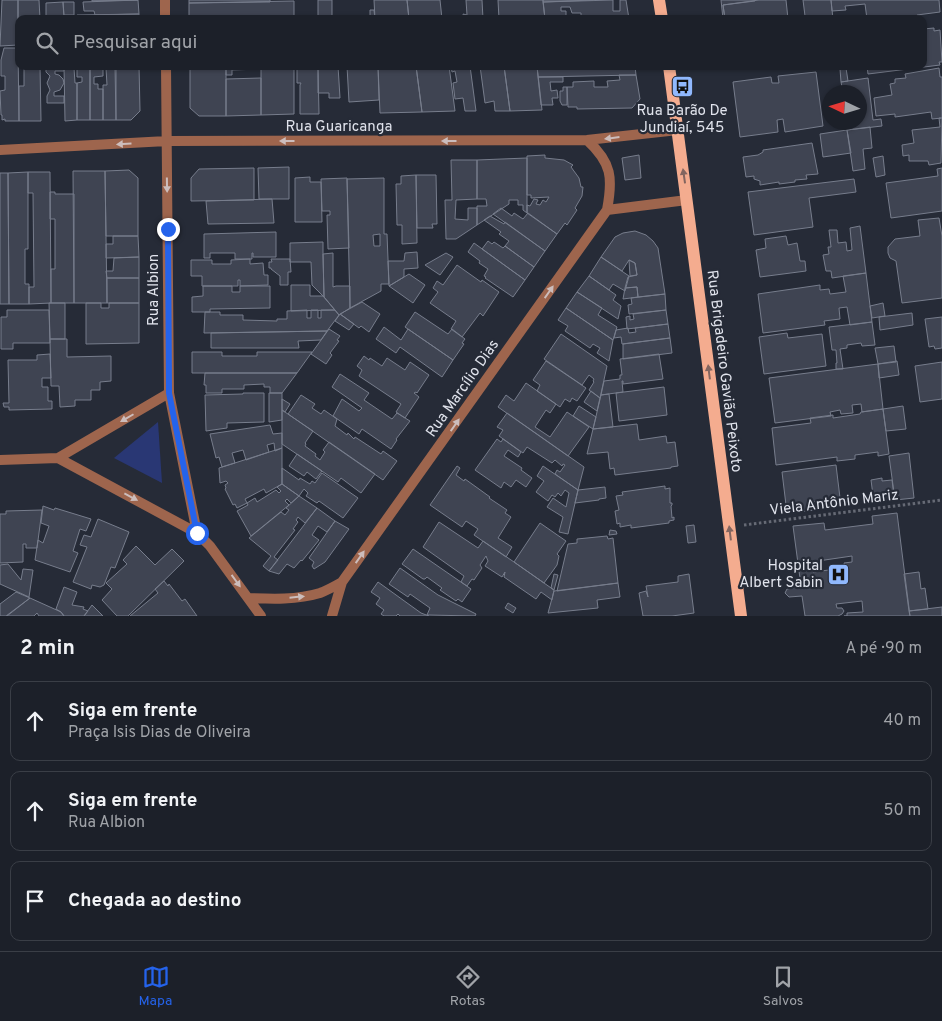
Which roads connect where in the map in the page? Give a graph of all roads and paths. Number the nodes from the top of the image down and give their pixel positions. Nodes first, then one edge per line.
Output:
1 (165, 0) edge
2 (659, 0) edge
3 (165, 15) edge
4 (661, 15) edge
5 (166, 70) edge
6 (669, 70) edge
7 (678, 130) junction
8 (587, 140) junction
9 (167, 142) junction
10 (0, 150) edge
11 (687, 200) junction
12 (607, 210) junction
13 (169, 393) junction
14 (58, 458) junction
15 (0, 460) edge
16 (942, 500) edge
17 (729, 527) junction
18 (197, 533) junction
19 (342, 582) junction
20 (248, 598) junction
21 (262, 616) edge
22 (332, 616) edge
23 (741, 616) edge

1 - 3 street
2 - 4 main road
5 - 9 street, Rua Albion
6 - 7 main road, Rua Brigadeiro Gavião Peixoto
7 -> 8 street, Rua Guaricanga
11 -> 7 main road, Rua Brigadeiro Gavião Peixoto
8 -> 9 street, Rua Guaricanga
8 - 12 street, Rua Marcílio Dias
9 -> 10 street, Rua Guaricanga
9 -> 13 street, Rua Albion
11 - 12 street
17 -> 11 main road, Rua Brigadeiro Gavião Peixoto
19 -> 12 street, Rua Marcílio Dias
13 -> 14 street
13 - 18 street, Rua Albion
14 - 15 street
14 -> 18 street
16 - 17 path, Viela Antônio Mariz
23 -> 17 main road, Rua Brigadeiro Gavião Peixoto
18 -> 20 street
20 -> 19 street, Rua Marcílio Dias
19 - 22 street, Rua Marcílio Dias
20 - 21 street

